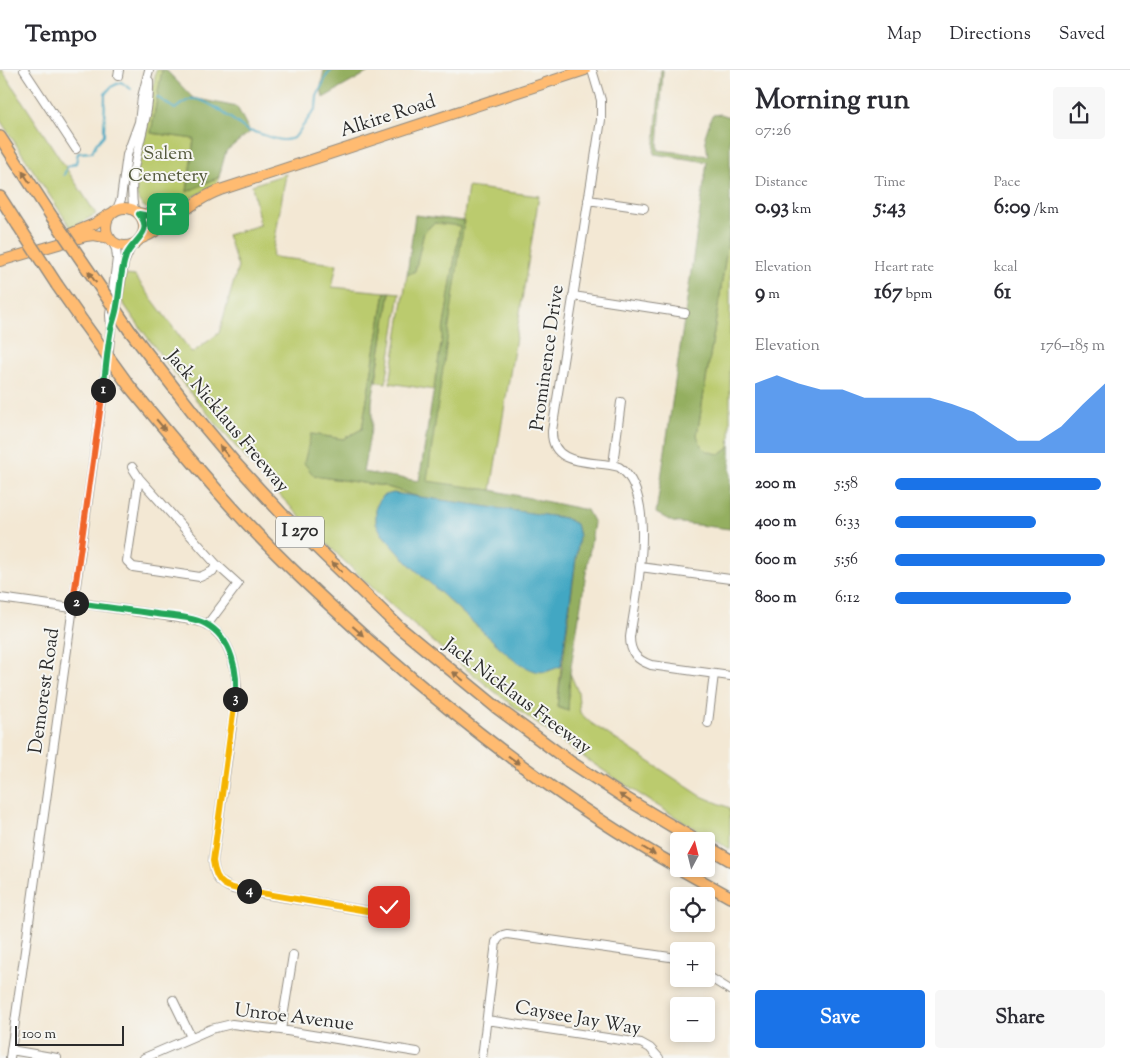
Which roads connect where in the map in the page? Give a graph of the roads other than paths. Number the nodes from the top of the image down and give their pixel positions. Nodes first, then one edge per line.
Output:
1 (24, 70) edge
2 (585, 70) edge
3 (592, 70) edge
4 (149, 72) edge
5 (0, 137) edge
6 (76, 149) dead end
7 (0, 196) edge
8 (203, 198) junction
9 (588, 200) junction
10 (644, 208) dead end
11 (114, 212) junction
12 (136, 212) junction
13 (111, 240) junction
14 (136, 242) junction
15 (49, 246) junction
16 (0, 261) edge
17 (573, 296) junction
18 (685, 314) dead end
19 (111, 328) junction
20 (621, 402) dead end
21 (612, 465) junction
22 (132, 467) dead end
23 (139, 478) junction
24 (216, 564) junction
25 (640, 567) junction
26 (730, 579) edge
27 (0, 598) edge
28 (73, 605) junction
29 (207, 625) junction
30 (714, 674) junction
31 (730, 676) edge
32 (708, 723) dead end
33 (682, 832) edge
34 (715, 851) edge
35 (730, 860) edge
36 (670, 863) edge
37 (697, 878) edge
38 (730, 897) edge
39 (389, 907) dead end
40 (293, 955) dead end
41 (670, 957) edge
42 (715, 981) edge
43 (730, 990) edge
44 (173, 1000) dead end
45 (488, 1020) junction
46 (281, 1030) junction
47 (191, 1037) junction
48 (416, 1052) dead end
49 (11, 1054) edge
50 (160, 1055) edge
51 (57, 1058) edge
52 (144, 1058) edge
53 (482, 1058) edge
54 (659, 1058) edge

1 - 6 street
2 - 8 main road, Alkire Road
3 - 9 street, Prominence Drive
4 - 11 street
4 - 12 street
33 -> 5 highway, Jack Nicklaus Freeway / I 270, bridge
7 -> 36 highway, I 270, bridge
8 - 12 main road, Alkire Road
8 - 14 main road, Alkire Road
9 - 10 street
9 - 17 street, Prominence Drive
11 - 12 main road
11 - 13 main road
11 - 15 main road
12 - 14 main road
13 - 14 main road
13 - 15 main road
13 - 19 street, Demorest Road
14 - 19 street, Demorest Road
15 - 16 main road
17 - 18 street
17 - 21 street, Prominence Drive
19 - 28 street, Demorest Road
20 - 21 street
21 - 25 street, Prominence Drive
22 - 23 street
23 - 24 street
23 - 24 street
24 - 29 street
25 - 26 street
25 - 30 street, Prominence Drive
27 - 28 street
28 - 29 street
28 - 49 street, Demorest Road
29 - 39 street
30 - 31 street
30 - 32 street
34 - 35 highway
37 - 38 highway, I 270
40 - 46 street
41 - 45 street
42 - 43 street
44 - 47 street
45 - 53 street
45 - 54 street, Caysee Jay Way
46 - 47 street, Unroe Avenue
46 - 48 street, Unroe Avenue
47 - 50 street, Unroe Avenue
49 - 51 street
50 - 52 street, Unroe Avenue

